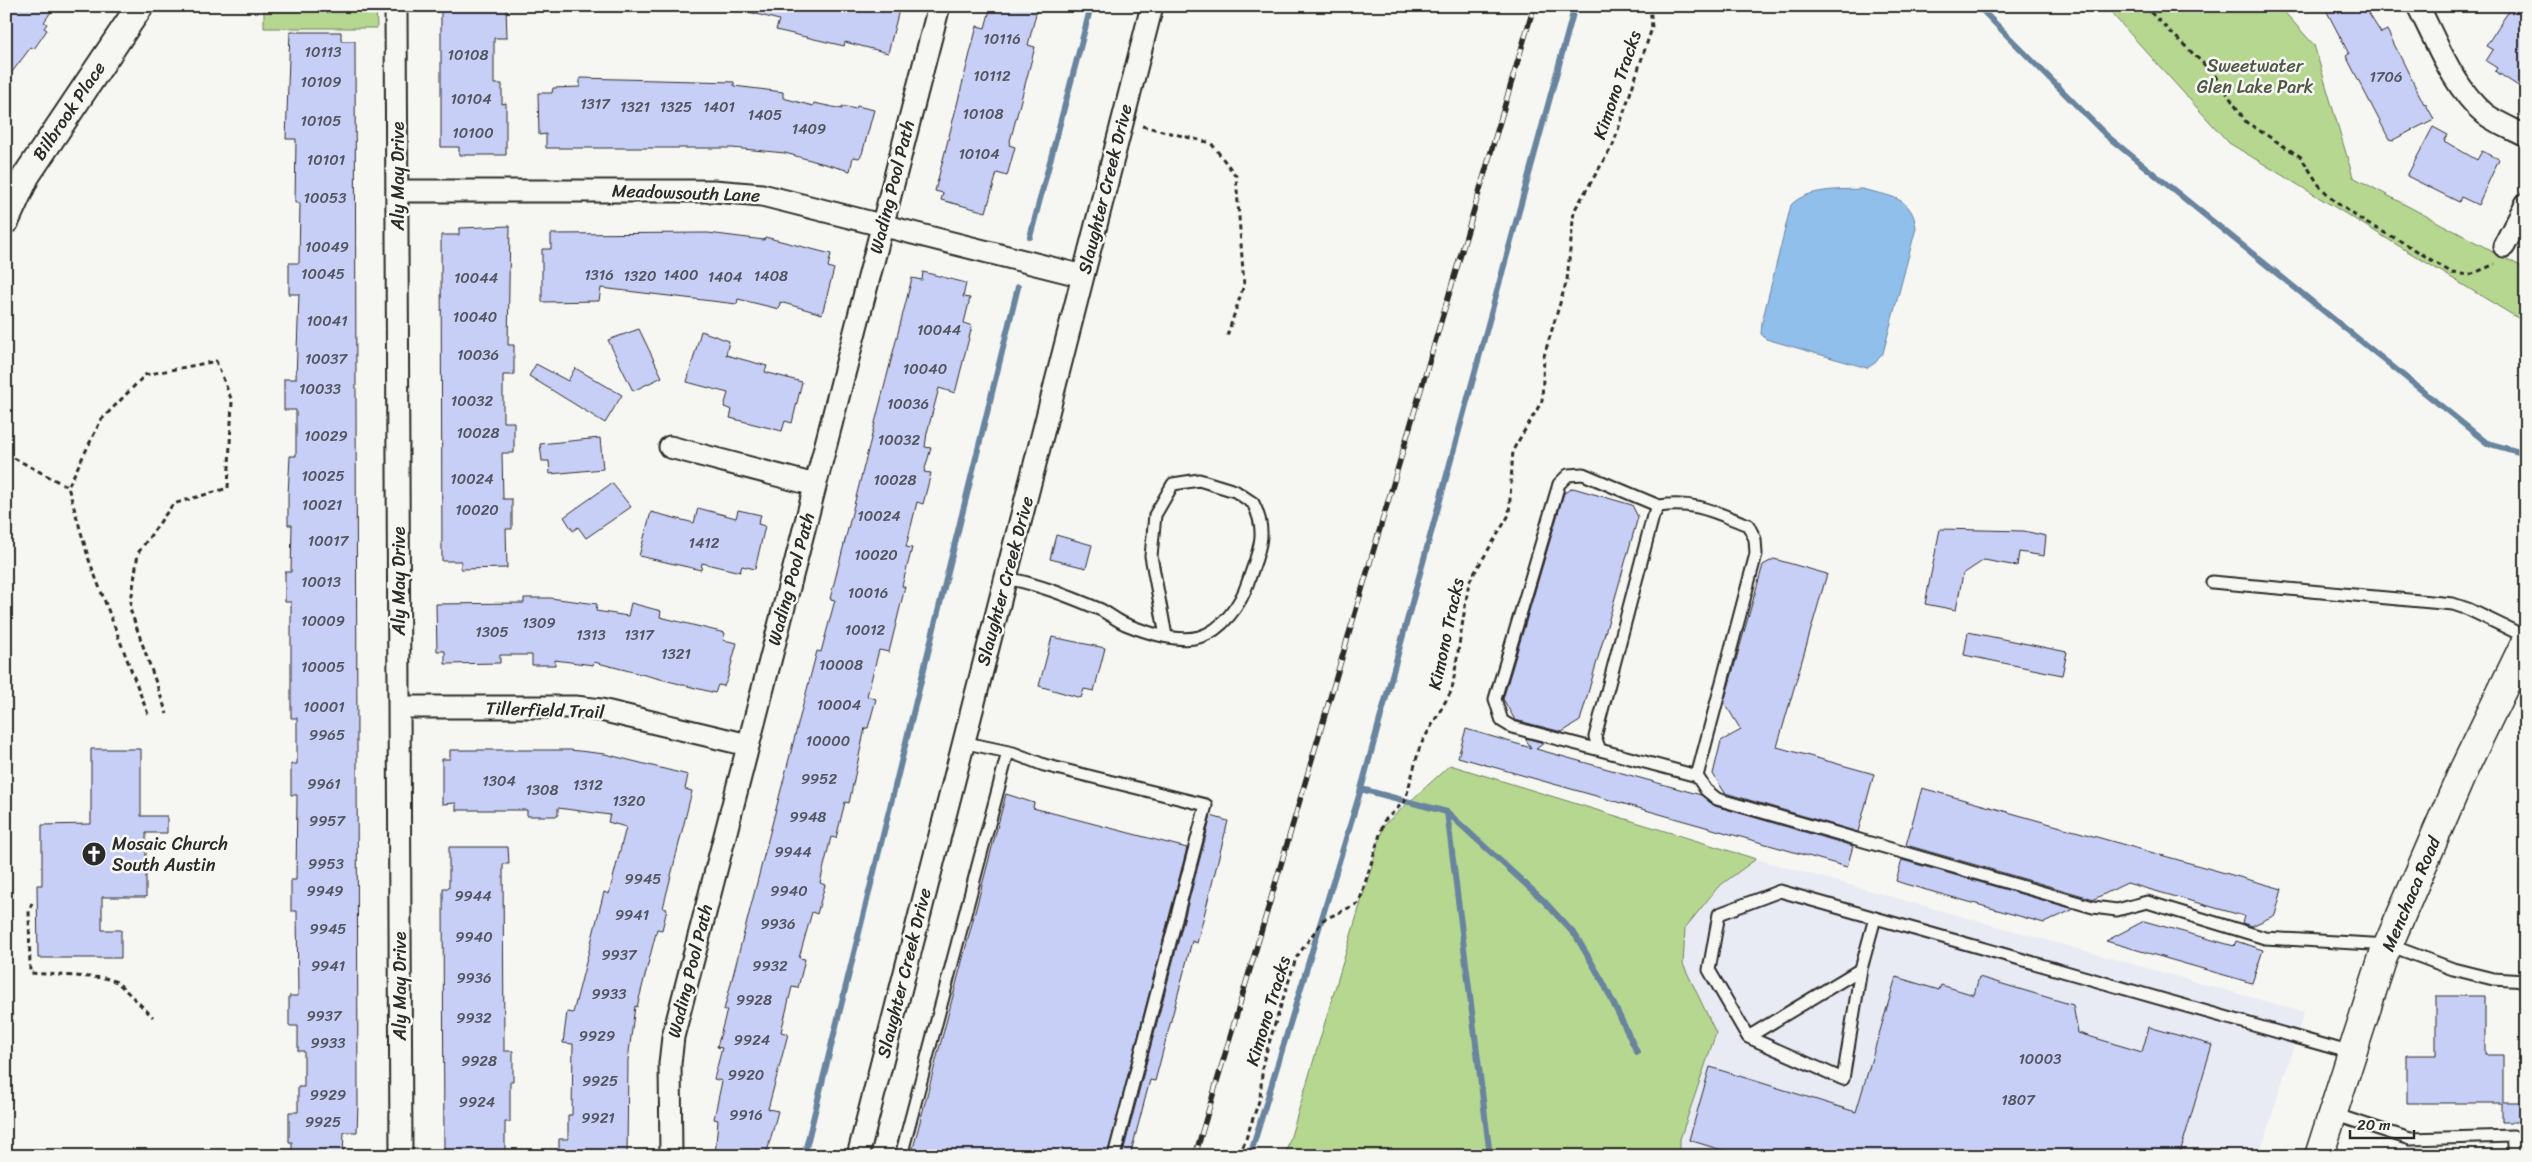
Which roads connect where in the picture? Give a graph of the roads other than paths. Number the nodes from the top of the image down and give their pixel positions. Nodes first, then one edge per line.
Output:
1 (140, 6) edge
2 (396, 6) edge
3 (939, 6) edge
4 (1152, 6) edge
5 (2418, 6) edge
6 (2526, 136) edge
7 (398, 191) junction
8 (2526, 204) edge
9 (6, 220) edge
10 (883, 223) junction
11 (2503, 253) road end
12 (1083, 276) junction
13 (670, 447) dead end
14 (816, 486) junction
15 (1659, 506) junction
16 (1006, 578) junction
17 (2212, 582) dead end
18 (1166, 636) junction
19 (2526, 637) edge
20 (2526, 641) edge
21 (399, 708) junction
22 (962, 742) junction
23 (748, 745) junction
24 (1600, 750) junction
25 (1008, 752) junction
26 (1697, 776) junction
27 (1875, 918) junction
28 (2389, 945) junction
29 (1861, 969) junction
30 (2526, 981) edge
31 (1748, 1037) junction
32 (2352, 1053) junction
33 (2333, 1114) junction
34 (401, 1156) edge
35 (671, 1156) edge
36 (858, 1156) edge
37 (902, 1156) edge
38 (1114, 1156) edge
39 (2319, 1156) edge
40 (2515, 1156) edge

1 - 9 street, Bilbrook Place
2 - 7 street, Aly May Drive
3 - 10 street, Wading Pool Path
4 - 12 street, Slaughter Creek Drive
5 - 6 street
7 - 10 street, Meadowsouth Lane
7 - 21 street, Aly May Drive
8 - 11 street
10 - 12 street, Meadowsouth Lane
10 - 14 street, Wading Pool Path
12 - 16 street, Slaughter Creek Drive
13 - 14 street
14 - 23 street, Wading Pool Path
15 - 24 lane
15 - 24 lane
15 - 26 lane
16 - 18 lane
16 - 22 street, Slaughter Creek Drive
17 - 19 lane
18 - 18 lane
20 - 28 main road, Menchaca Road
21 - 23 street, Tillerfield Trail
21 - 34 street, Aly May Drive
22 - 25 lane
22 - 36 street, Slaughter Creek Drive
23 - 35 street, Wading Pool Path
24 - 26 lane
25 - 37 lane
25 - 38 lane
26 - 28 lane
27 - 29 lane
27 - 31 lane
27 - 32 lane
28 - 30 lane
28 - 32 main road, Menchaca Road
29 - 31 lane
29 - 31 lane
32 - 33 main road, Menchaca Road
33 - 39 main road, Menchaca Road
33 - 40 lane

